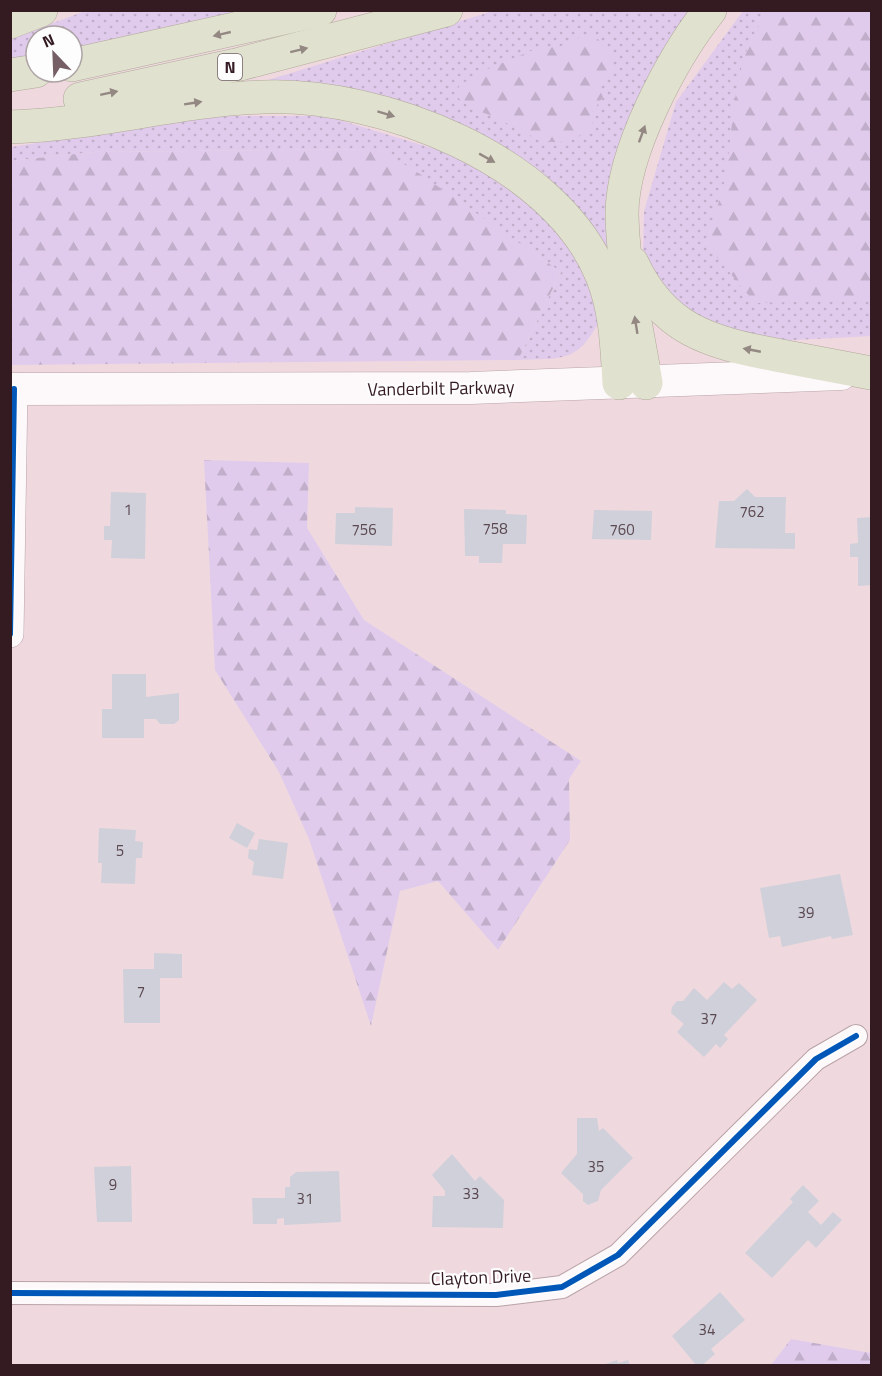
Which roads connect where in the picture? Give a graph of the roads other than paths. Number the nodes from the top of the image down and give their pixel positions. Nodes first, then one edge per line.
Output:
1 (41, 10) edge
2 (320, 10) edge
3 (446, 10) edge
4 (711, 10) edge
5 (10, 22) edge
6 (84, 62) edge
7 (10, 113) edge
8 (10, 127) edge
9 (626, 248) junction
10 (871, 373) edge
11 (632, 383) junction
12 (12, 389) edge
13 (10, 633) edge
14 (856, 1036) dead end
15 (10, 1293) edge

1 - 5 highway
2 -> 6 highway, N
7 -> 3 highway, N
9 -> 4 highway
8 -> 11 highway
10 -> 9 highway
11 -> 9 highway
10 - 11 main road, Vanderbilt Parkway
11 - 12 main road, Vanderbilt Parkway
12 - 13 street
14 - 15 street, Clayton Drive

